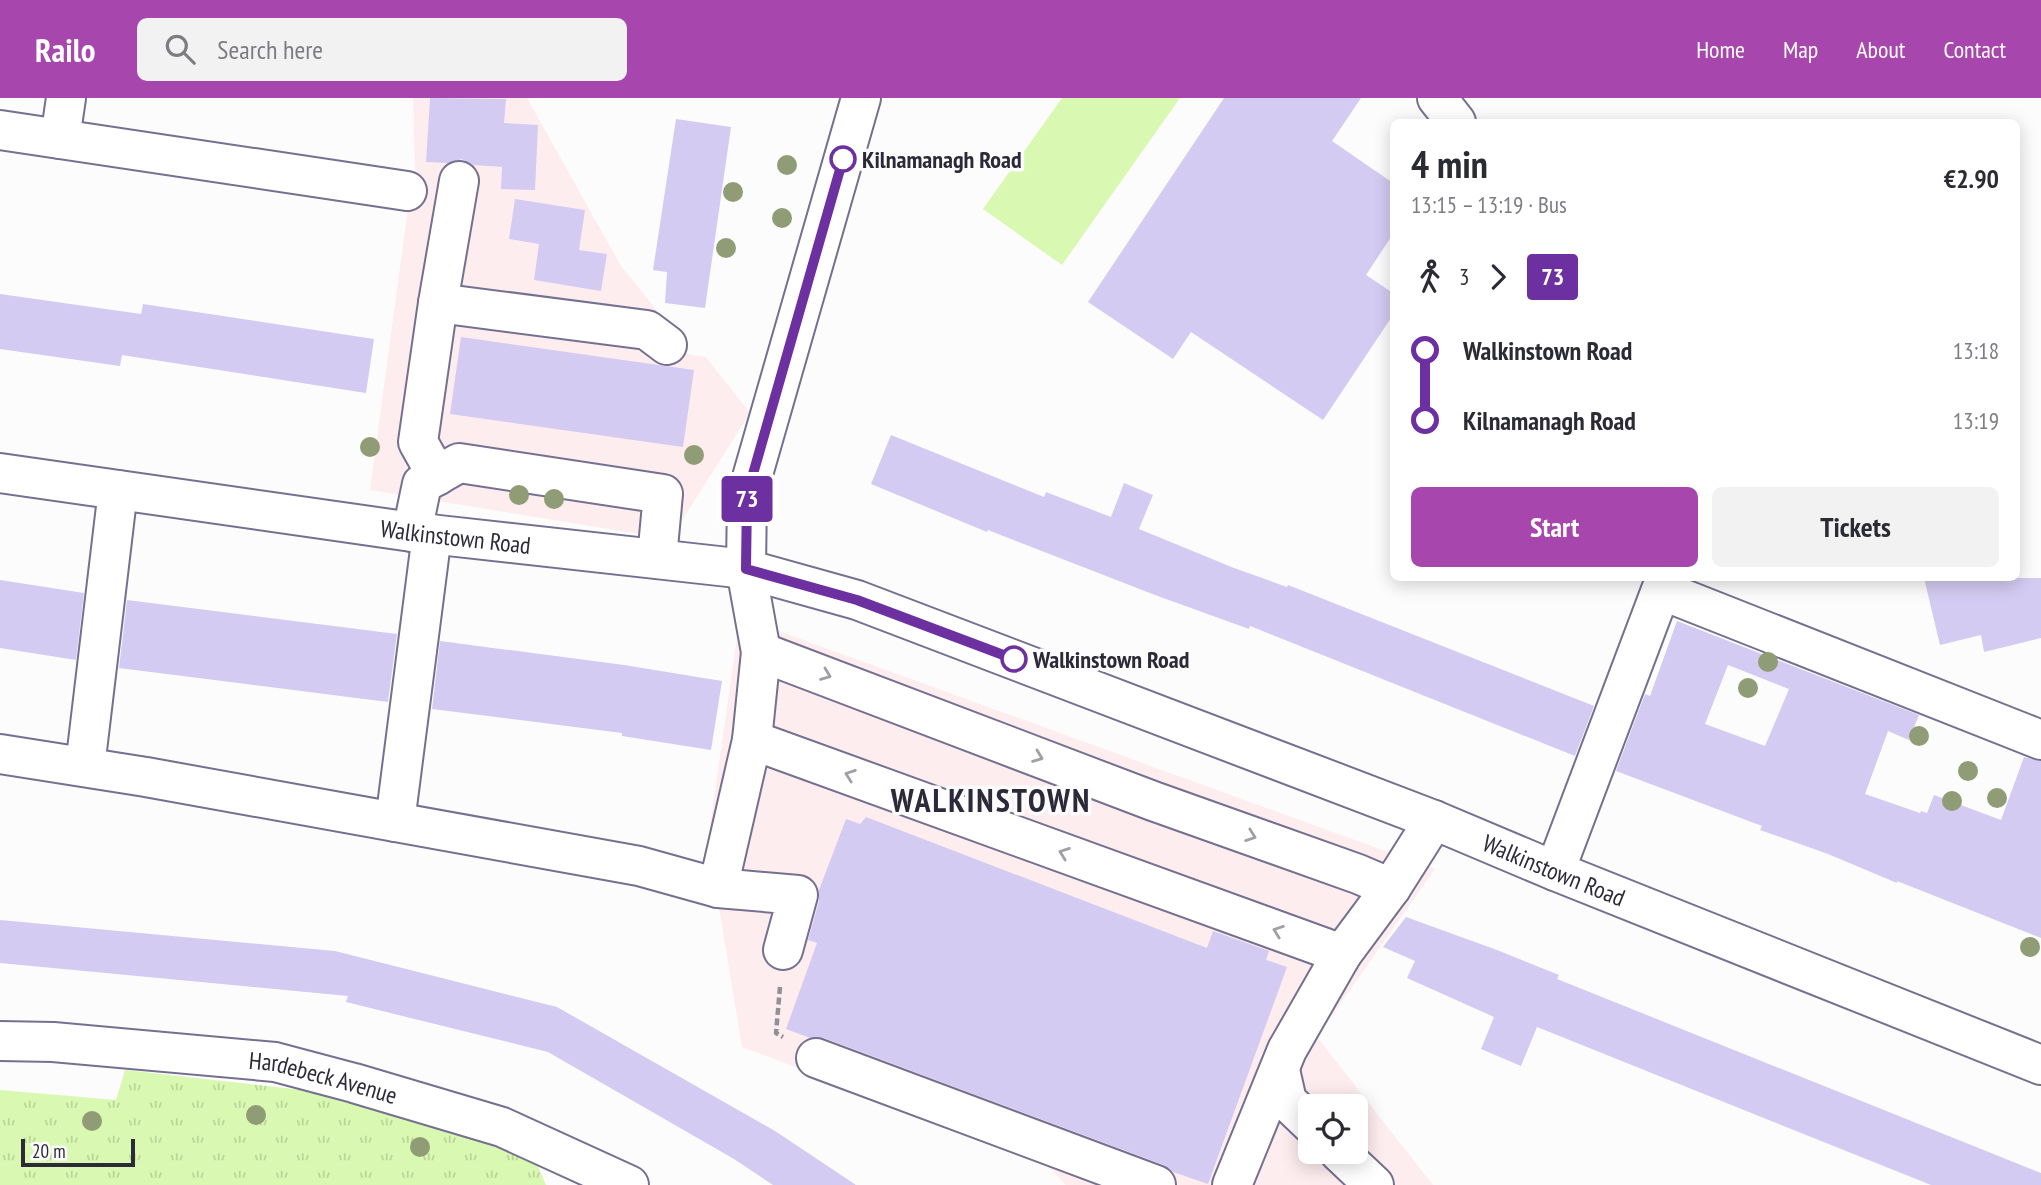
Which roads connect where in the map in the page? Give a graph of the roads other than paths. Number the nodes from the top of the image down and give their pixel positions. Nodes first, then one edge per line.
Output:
1 (66, 98) edge
2 (861, 98) edge
3 (1437, 98) edge
4 (1454, 119) edge
5 (0, 130) edge
6 (60, 139) junction
7 (459, 181) dead end
8 (407, 191) dead end
9 (439, 303) junction
10 (667, 345) dead end
11 (0, 473) edge
12 (437, 476) junction
13 (118, 490) junction
14 (422, 533) junction
15 (657, 558) junction
16 (746, 569) junction
17 (761, 652) junction
18 (752, 740) junction
19 (2041, 740) edge
20 (0, 754) edge
21 (85, 767) junction
22 (1434, 820) junction
23 (395, 822) junction
24 (1555, 871) junction
25 (718, 888) junction
26 (1391, 888) junction
27 (783, 950) road end
28 (1342, 954) junction
29 (0, 1041) edge
30 (817, 1058) road end
31 (2041, 1065) edge
32 (1280, 1070) junction
33 (1298, 1112) edge
34 (1352, 1164) edge
35 (1245, 1178) edge
36 (629, 1185) edge
37 (1156, 1185) edge
38 (1374, 1185) edge

1 - 6 main road
2 - 16 main road
3 - 4 main road
5 - 6 main road
6 - 8 main road
7 - 9 main road
9 - 10 main road
9 - 12 main road
11 - 13 main road, Walkinstown Road
12 - 14 main road
12 - 15 main road
13 - 14 main road, Walkinstown Road
13 - 21 main road
14 - 15 main road, Walkinstown Road
14 - 23 main road
15 - 16 main road, Walkinstown Road
16 - 17 main road
16 - 22 main road, Walkinstown Road
17 - 18 main road
17 -> 26 main road
18 - 25 main road
28 -> 18 main road
19 - 24 main road
20 - 21 main road
21 - 23 main road
22 - 24 main road, Walkinstown Road
22 - 26 main road
23 - 25 main road
24 - 31 main road, Walkinstown Road
25 - 27 main road
26 - 28 main road
28 - 32 main road
29 - 36 main road, Hardebeck Avenue
30 - 37 main road
32 - 33 main road
32 - 35 main road
34 - 38 main road

